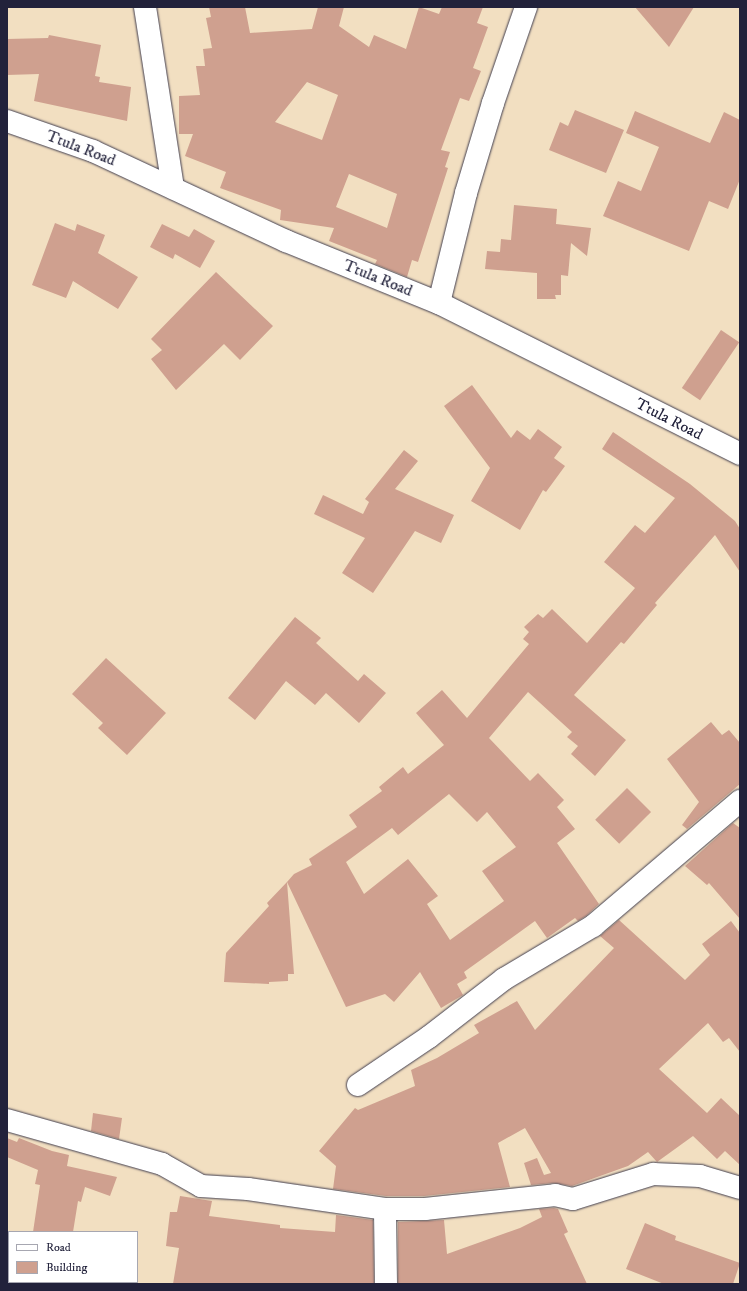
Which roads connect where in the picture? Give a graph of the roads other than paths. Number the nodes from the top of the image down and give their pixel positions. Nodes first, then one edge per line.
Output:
1 (145, 7) edge
2 (526, 7) edge
3 (7, 121) edge
4 (174, 188) junction
5 (438, 303) junction
6 (740, 454) edge
7 (740, 801) edge
8 (358, 1085) dead end
9 (7, 1120) edge
10 (740, 1188) edge
11 (385, 1209) junction
12 (386, 1284) edge

1 - 4 street
2 - 5 street
3 - 4 street, Ttula Road
4 - 5 street, Ttula Road
5 - 6 street, Ttula Road
7 - 8 street
9 - 11 street
10 - 11 street
11 - 12 street

